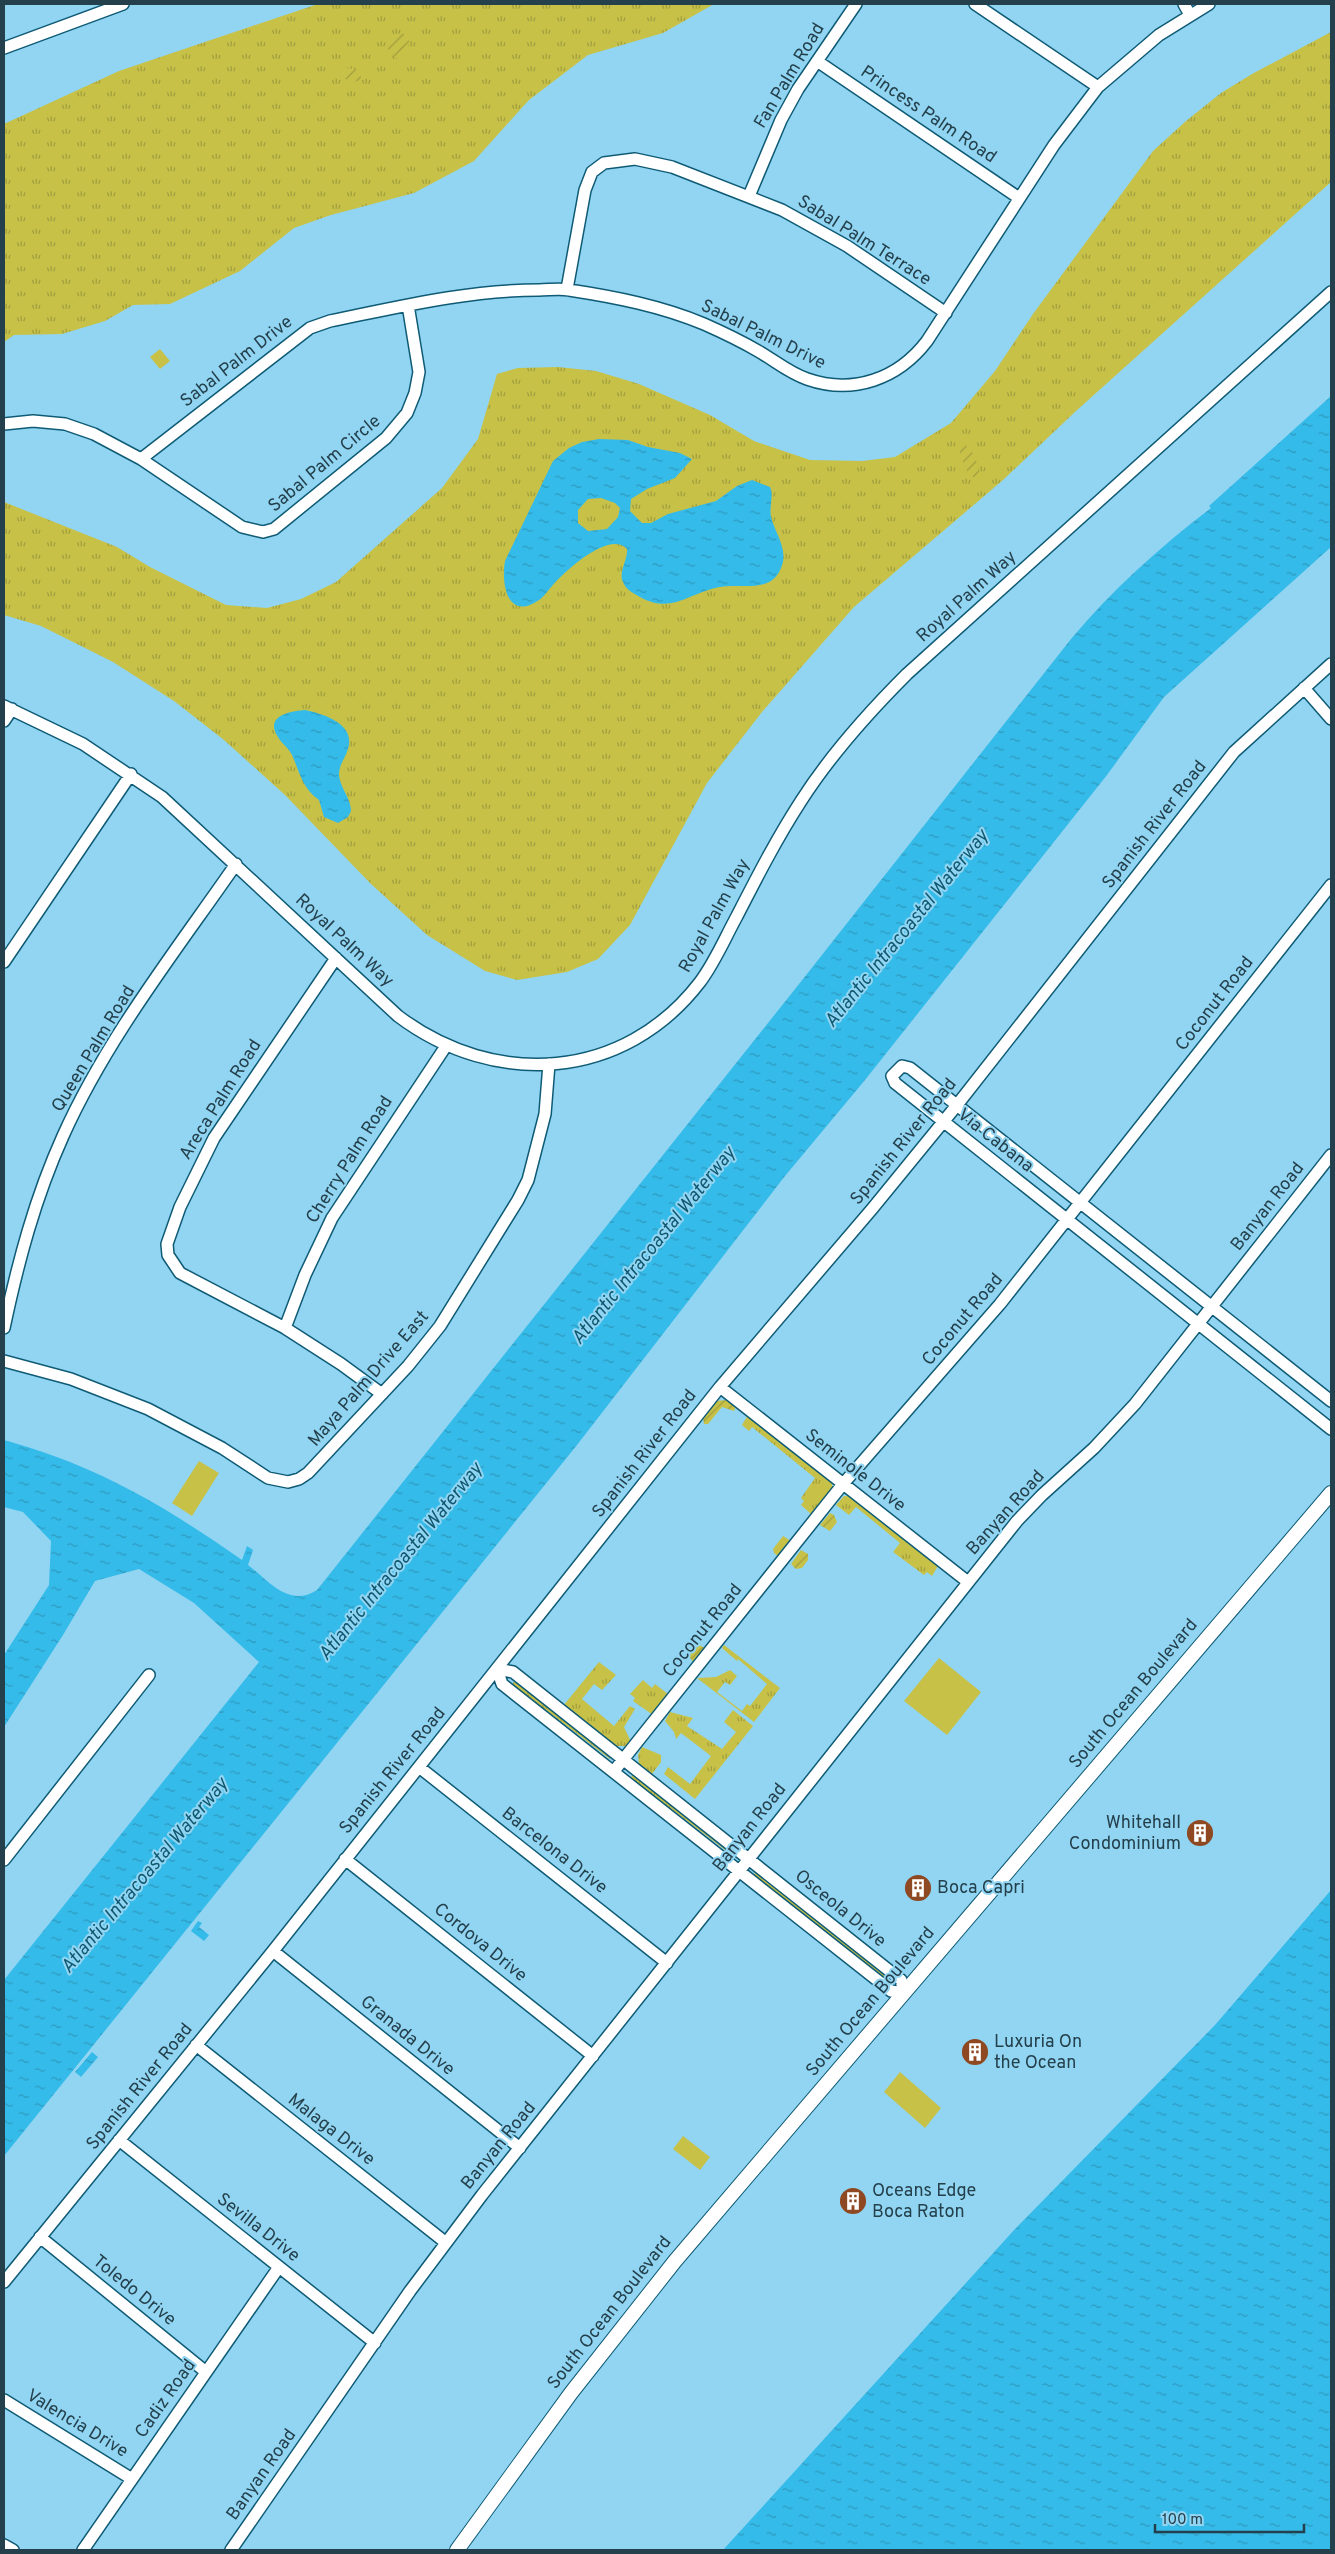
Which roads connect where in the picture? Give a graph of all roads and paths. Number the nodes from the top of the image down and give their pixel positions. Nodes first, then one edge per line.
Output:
1 (123, 4) edge
2 (856, 4) edge
3 (975, 4) edge
4 (1184, 4) edge
5 (1209, 4) edge
6 (1190, 15) junction
7 (4, 48) edge
8 (817, 61) junction
9 (1098, 87) junction
10 (748, 196) junction
11 (1019, 198) junction
12 (567, 289) junction
13 (1331, 292) edge
14 (408, 305) junction
15 (946, 313) junction
16 (4, 424) edge
17 (141, 459) junction
18 (1331, 664) edge
19 (1304, 688) junction
20 (8, 707) edge
21 (1331, 719) edge
22 (4, 721) edge
23 (131, 774) junction
24 (236, 864) junction
25 (1331, 885) edge
26 (336, 958) junction
27 (4, 962) edge
28 (446, 1046) junction
29 (548, 1064) junction
30 (957, 1105) junction
31 (943, 1122) junction
32 (1331, 1155) edge
33 (1080, 1202) junction
34 (1066, 1220) junction
35 (1212, 1306) junction
36 (1198, 1324) junction
37 (4, 1328) edge
38 (285, 1328) junction
39 (4, 1360) edge
40 (720, 1387) junction
41 (382, 1394) junction
42 (1331, 1401) edge
43 (1331, 1429) edge
44 (843, 1484) junction
45 (1331, 1493) edge
46 (968, 1582) junction
47 (497, 1669) junction
48 (149, 1675) dead end
49 (623, 1760) junction
50 (420, 1767) junction
51 (614, 1771) junction
52 (345, 1859) junction
53 (749, 1859) junction
54 (4, 1860) edge
55 (739, 1871) junction
56 (273, 1951) junction
57 (667, 1963) junction
58 (904, 1993) junction
59 (196, 2045) junction
60 (593, 2056) junction
61 (119, 2140) junction
62 (520, 2148) junction
63 (40, 2237) junction
64 (445, 2242) junction
65 (279, 2267) junction
66 (4, 2282) edge
67 (375, 2343) junction
68 (206, 2372) junction
69 (4, 2400) edge
70 (132, 2479) junction
71 (4, 2545) edge
72 (13, 2550) edge
73 (83, 2550) edge
74 (231, 2550) edge
75 (457, 2550) edge

1 - 7 street
2 - 8 street, Fan Palm Road
3 - 9 street
4 - 6 street
5 - 6 street, Sabal Palm Drive
6 - 9 street, Sabal Palm Drive
8 - 10 street, Fan Palm Road
8 - 11 street, Princess Palm Road
9 - 11 street, Sabal Palm Drive
10 - 12 street, Sabal Palm Terrace
10 - 15 street, Sabal Palm Terrace
11 - 15 street, Sabal Palm Drive
12 - 14 street, Sabal Palm Drive
12 - 15 street, Sabal Palm Drive
13 - 29 street, Royal Palm Way
14 - 17 street, Sabal Palm Drive
14 - 17 street, Sabal Palm Circle
16 - 17 street
18 - 19 street, Spanish River Road
19 - 21 street
19 - 30 street, Spanish River Road
20 - 22 street
20 - 23 street, Royal Palm Way
23 - 24 street, Royal Palm Way
23 - 27 street
24 - 26 street, Royal Palm Way
24 - 37 street, Queen Palm Road
25 - 33 street, Coconut Road
26 - 28 street, Royal Palm Way
26 - 38 street, Areca Palm Road
28 - 29 street, Royal Palm Way
28 - 38 street, Cherry Palm Road
29 - 41 street, Maya Palm Drive East
30 - 31 street, Spanish River Road
30 - 31 street, Via Cabana
30 - 33 street, Via Cabana
31 - 34 street, Via Cabana
31 - 40 street, Spanish River Road
32 - 35 street, Banyan Road
33 - 34 street, Coconut Road
33 - 35 street, Via Cabana
34 - 36 street, Via Cabana
34 - 44 street, Coconut Road
35 - 36 street, Banyan Road
35 - 42 street, Via Cabana
36 - 43 street, Via Cabana
36 - 46 street, Banyan Road
38 - 41 street, Areca Palm Road
39 - 41 street, Maya Palm Drive East
40 - 44 street, Seminole Drive
40 - 47 street, Spanish River Road
44 - 46 street, Seminole Drive
44 - 49 street, Coconut Road
45 - 58 main road, South Ocean Boulevard
46 - 53 street, Banyan Road
47 - 49 street, Osceola Drive
47 - 50 street, Spanish River Road
47 - 51 street, Osceola Drive
48 - 54 street
49 - 51 street, Coconut Road
49 - 53 street, Osceola Drive
50 - 52 street, Spanish River Road
50 - 57 street, Barcelona Drive
51 - 55 street, Osceola Drive
52 - 56 street, Spanish River Road
52 - 60 street, Cordova Drive
53 - 55 street, Banyan Road
53 - 58 street, Osceola Drive
55 - 57 street, Banyan Road
55 - 58 street, Osceola Drive
56 - 59 street, Spanish River Road
56 - 62 street, Granada Drive
57 - 60 street, Banyan Road
58 - 75 main road, South Ocean Boulevard
59 - 61 street, Spanish River Road
59 - 64 street, Malaga Drive
60 - 62 street, Banyan Road
61 - 63 street, Spanish River Road
61 - 65 street, Sevilla Drive
62 - 64 street, Banyan Road
63 - 66 street, Spanish River Road
63 - 68 street, Toledo Drive
64 - 67 street, Banyan Road
65 - 67 street, Sevilla Drive
65 - 68 street, Cadiz Road
67 - 74 street, Banyan Road
68 - 70 street, Cadiz Road
69 - 70 street, Valencia Drive
70 - 73 street, Cadiz Road
71 - 72 street

